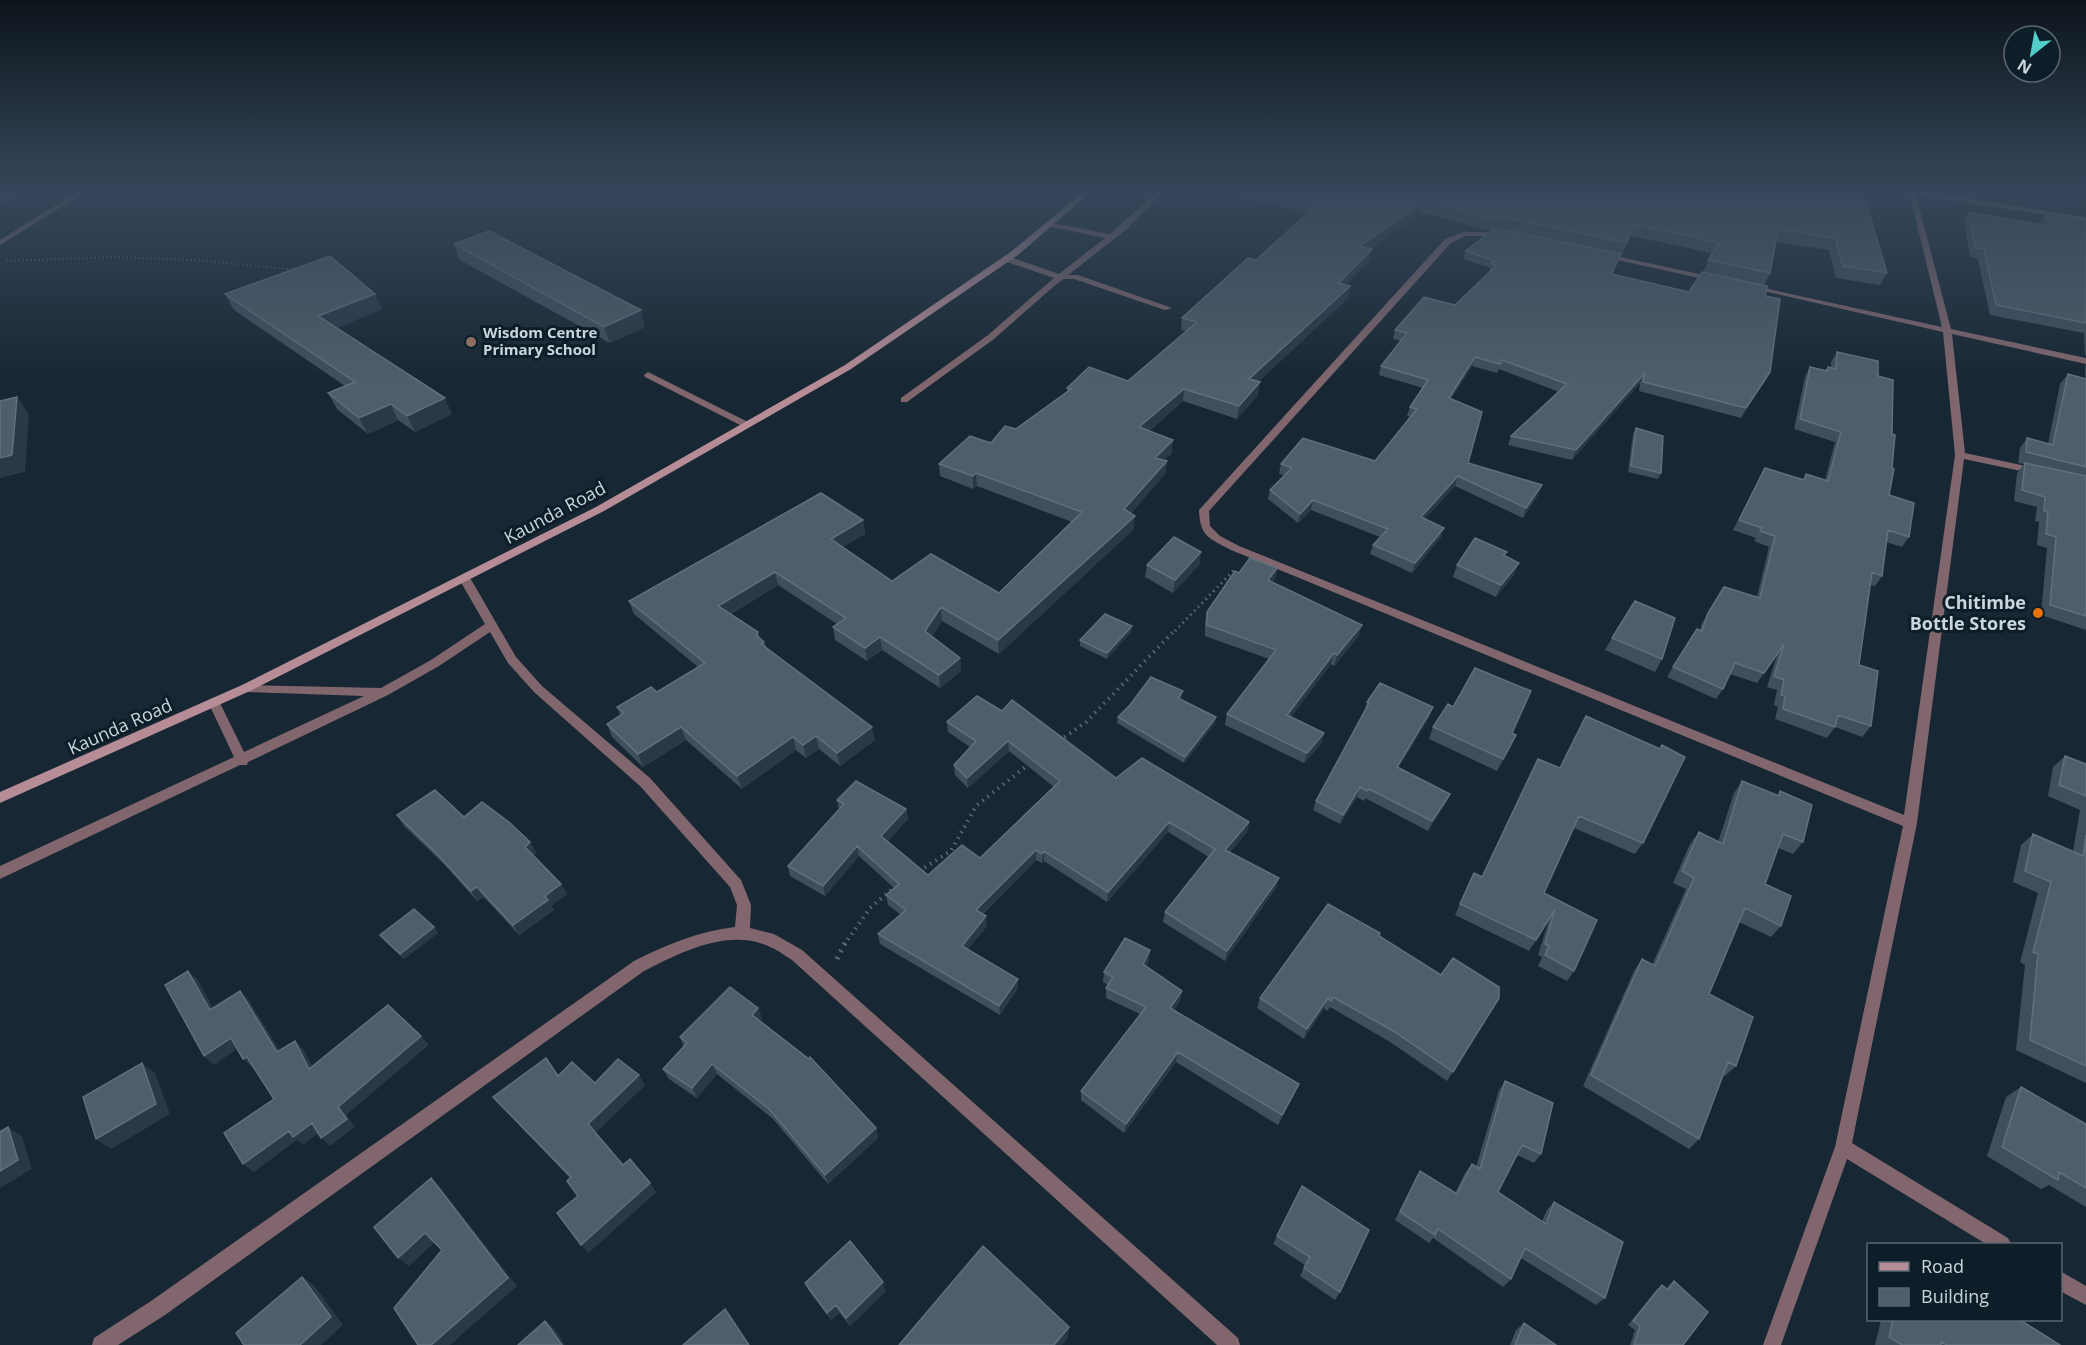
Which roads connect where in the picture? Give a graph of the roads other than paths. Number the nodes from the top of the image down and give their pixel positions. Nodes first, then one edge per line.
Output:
1 (1012, 255) edge
2 (1088, 255) edge
3 (1436, 255) edge
4 (1601, 255) edge
5 (1929, 255) edge
6 (1007, 259) junction
7 (1060, 277) junction
8 (1725, 281) edge
9 (1737, 284) edge
10 (1168, 308) dead end
11 (1947, 329) junction
12 (2086, 361) edge
13 (648, 375) dead end
14 (904, 399) dead end
15 (747, 425) junction
16 (1960, 455) junction
17 (2052, 475) edge
18 (465, 579) junction
19 (490, 626) junction
20 (246, 688) junction
21 (384, 692) junction
22 (214, 702) junction
23 (242, 761) junction
24 (0, 798) edge
25 (1910, 823) junction
26 (0, 873) edge
27 (742, 934) junction
28 (1843, 1147) junction
29 (1999, 1243) edge
30 (2062, 1281) edge
31 (2086, 1296) edge
32 (101, 1345) edge
33 (1231, 1345) edge
34 (1772, 1345) edge

1 - 6 main road, Kaunda Road
2 - 7 street
3 - 25 street
4 - 8 street
5 - 11 street
6 - 7 street
6 - 15 main road, Kaunda Road
7 - 10 street
7 - 14 street
9 - 11 street
11 - 12 street
11 - 16 street
13 - 15 street
15 - 18 main road, Kaunda Road
16 - 17 street
16 - 25 street
18 - 19 street
18 - 20 main road, Kaunda Road
19 - 21 street
19 - 27 street
20 - 21 street
20 - 22 main road, Kaunda Road
21 - 23 street
22 - 23 street
22 - 24 main road, Kaunda Road
23 - 26 street
25 - 28 street
27 - 32 street
27 - 33 street
28 - 29 street
28 - 34 street
30 - 31 street

